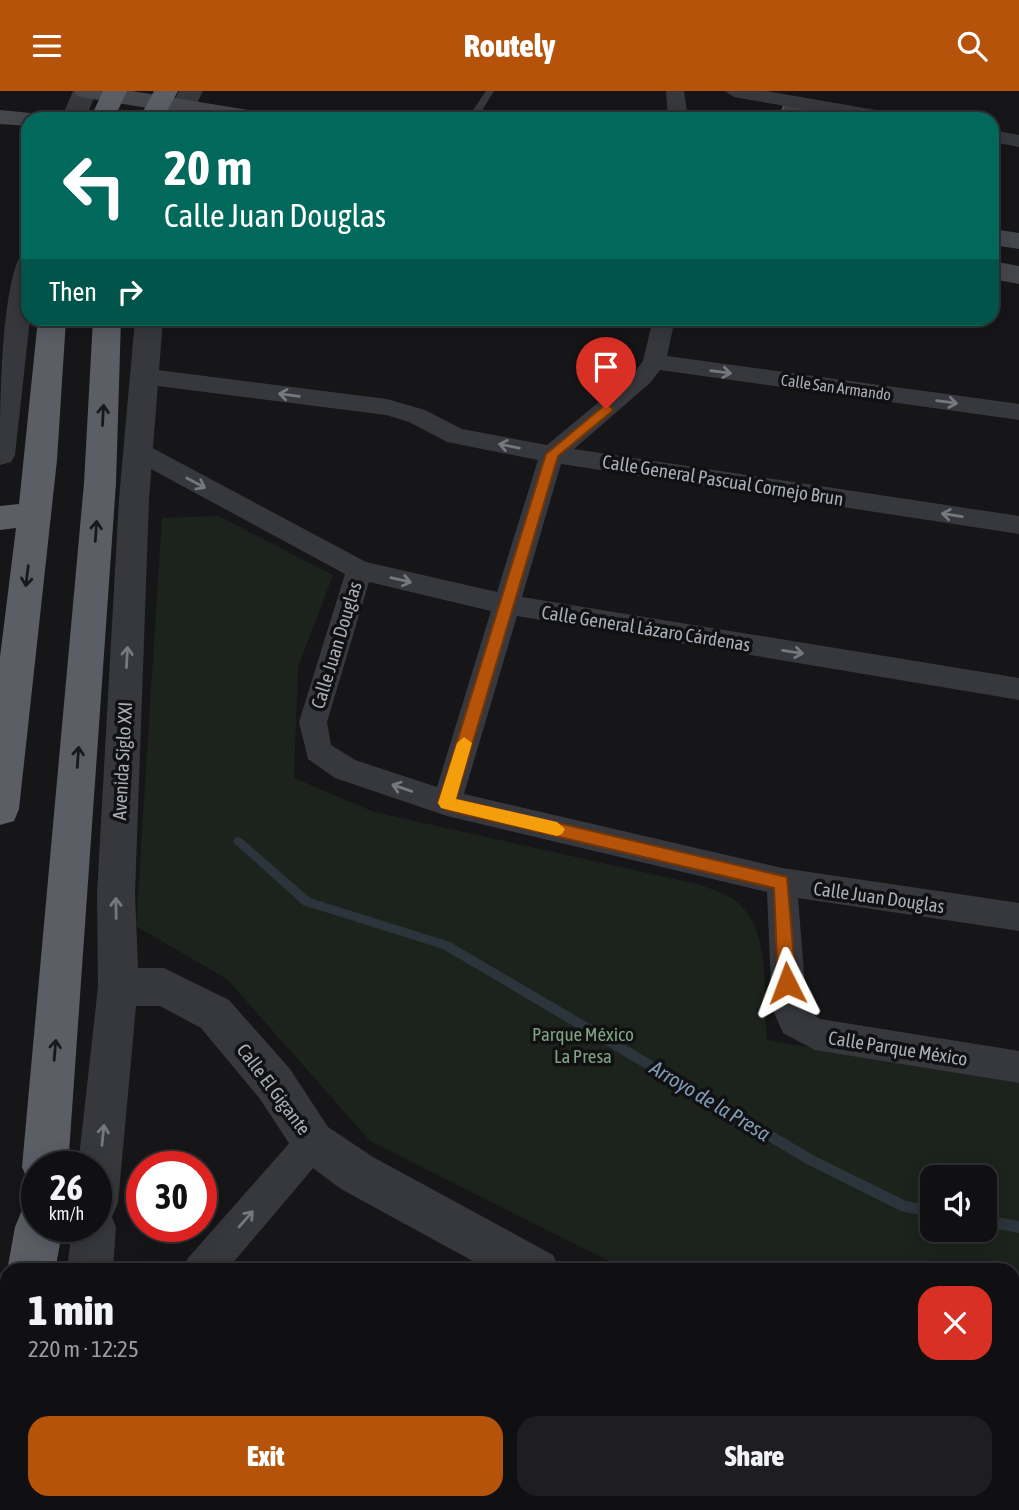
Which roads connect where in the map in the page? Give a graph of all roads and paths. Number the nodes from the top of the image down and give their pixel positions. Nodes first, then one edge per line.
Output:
1 (85, 91) edge
2 (222, 91) edge
3 (490, 91) edge
4 (675, 91) edge
5 (734, 91) edge
6 (114, 93) edge
7 (171, 105) edge
8 (76, 112) edge
9 (105, 112) edge
10 (216, 112) edge
11 (251, 112) edge
12 (476, 112) edge
13 (677, 112) edge
14 (853, 112) edge
15 (0, 117) edge
16 (21, 118) edge
17 (0, 124) edge
18 (21, 132) edge
19 (999, 137) edge
20 (1019, 141) edge
21 (999, 238) edge
22 (1019, 241) edge
23 (999, 271) edge
24 (1019, 275) edge
25 (21, 287) edge
26 (51, 326) edge
27 (107, 326) edge
28 (148, 326) edge
29 (662, 326) edge
30 (654, 362) junction
31 (142, 376) junction
32 (1019, 411) edge
33 (136, 450) junction
34 (552, 454) junction
35 (0, 455) edge
36 (35, 515) junction
37 (0, 517) edge
38 (1019, 525) edge
39 (359, 570) junction
40 (506, 604) junction
41 (1019, 689) edge
42 (446, 803) junction
43 (0, 809) edge
44 (782, 882) junction
45 (1019, 917) edge
46 (118, 987) junction
47 (1019, 1067) edge
48 (313, 1142) junction
49 (46, 1151) edge
50 (101, 1151) edge
51 (36, 1242) edge
52 (93, 1242) edge
53 (32, 1263) edge
54 (91, 1263) edge
55 (208, 1263) edge
56 (522, 1263) edge

1 - 6 main road
1 - 8 street
2 - 11 main road
3 - 12 lane
4 - 13 street
5 - 14 street
6 - 7 main road
6 - 9 highway
7 - 10 main road
15 - 16 main road
17 - 18 main road
19 - 20 street
21 - 22 main road
23 - 24 main road
25 - 35 street
26 - 36 highway
49 -> 27 highway
28 - 31 street, Avenida Siglo XXI
29 - 30 street
30 -> 32 street, Calle San Armando
30 - 34 street
31 - 33 street, Avenida Siglo XXI
34 -> 31 street, Calle General Pascual Cornejo Brun
33 -> 39 street, Calle General Lázaro Cárdenas
46 -> 33 street, Avenida Siglo XXI
38 -> 34 street, Calle General Pascual Cornejo Brun
34 - 40 street
36 - 37 highway
36 -> 43 highway
39 -> 40 street, Calle General Lázaro Cárdenas
42 -> 39 street, Calle Juan Douglas
40 -> 41 street, Calle General Lázaro Cárdenas
40 - 42 street
42 - 44 street, Calle Juan Douglas
44 - 45 street, Calle Juan Douglas
44 - 47 street, Calle Parque México
46 - 48 street, Calle El Gigante
50 -> 46 street, Avenida Siglo XXI
55 -> 48 street
48 - 56 street, Calle El Gigante
51 - 53 highway
52 - 54 street

